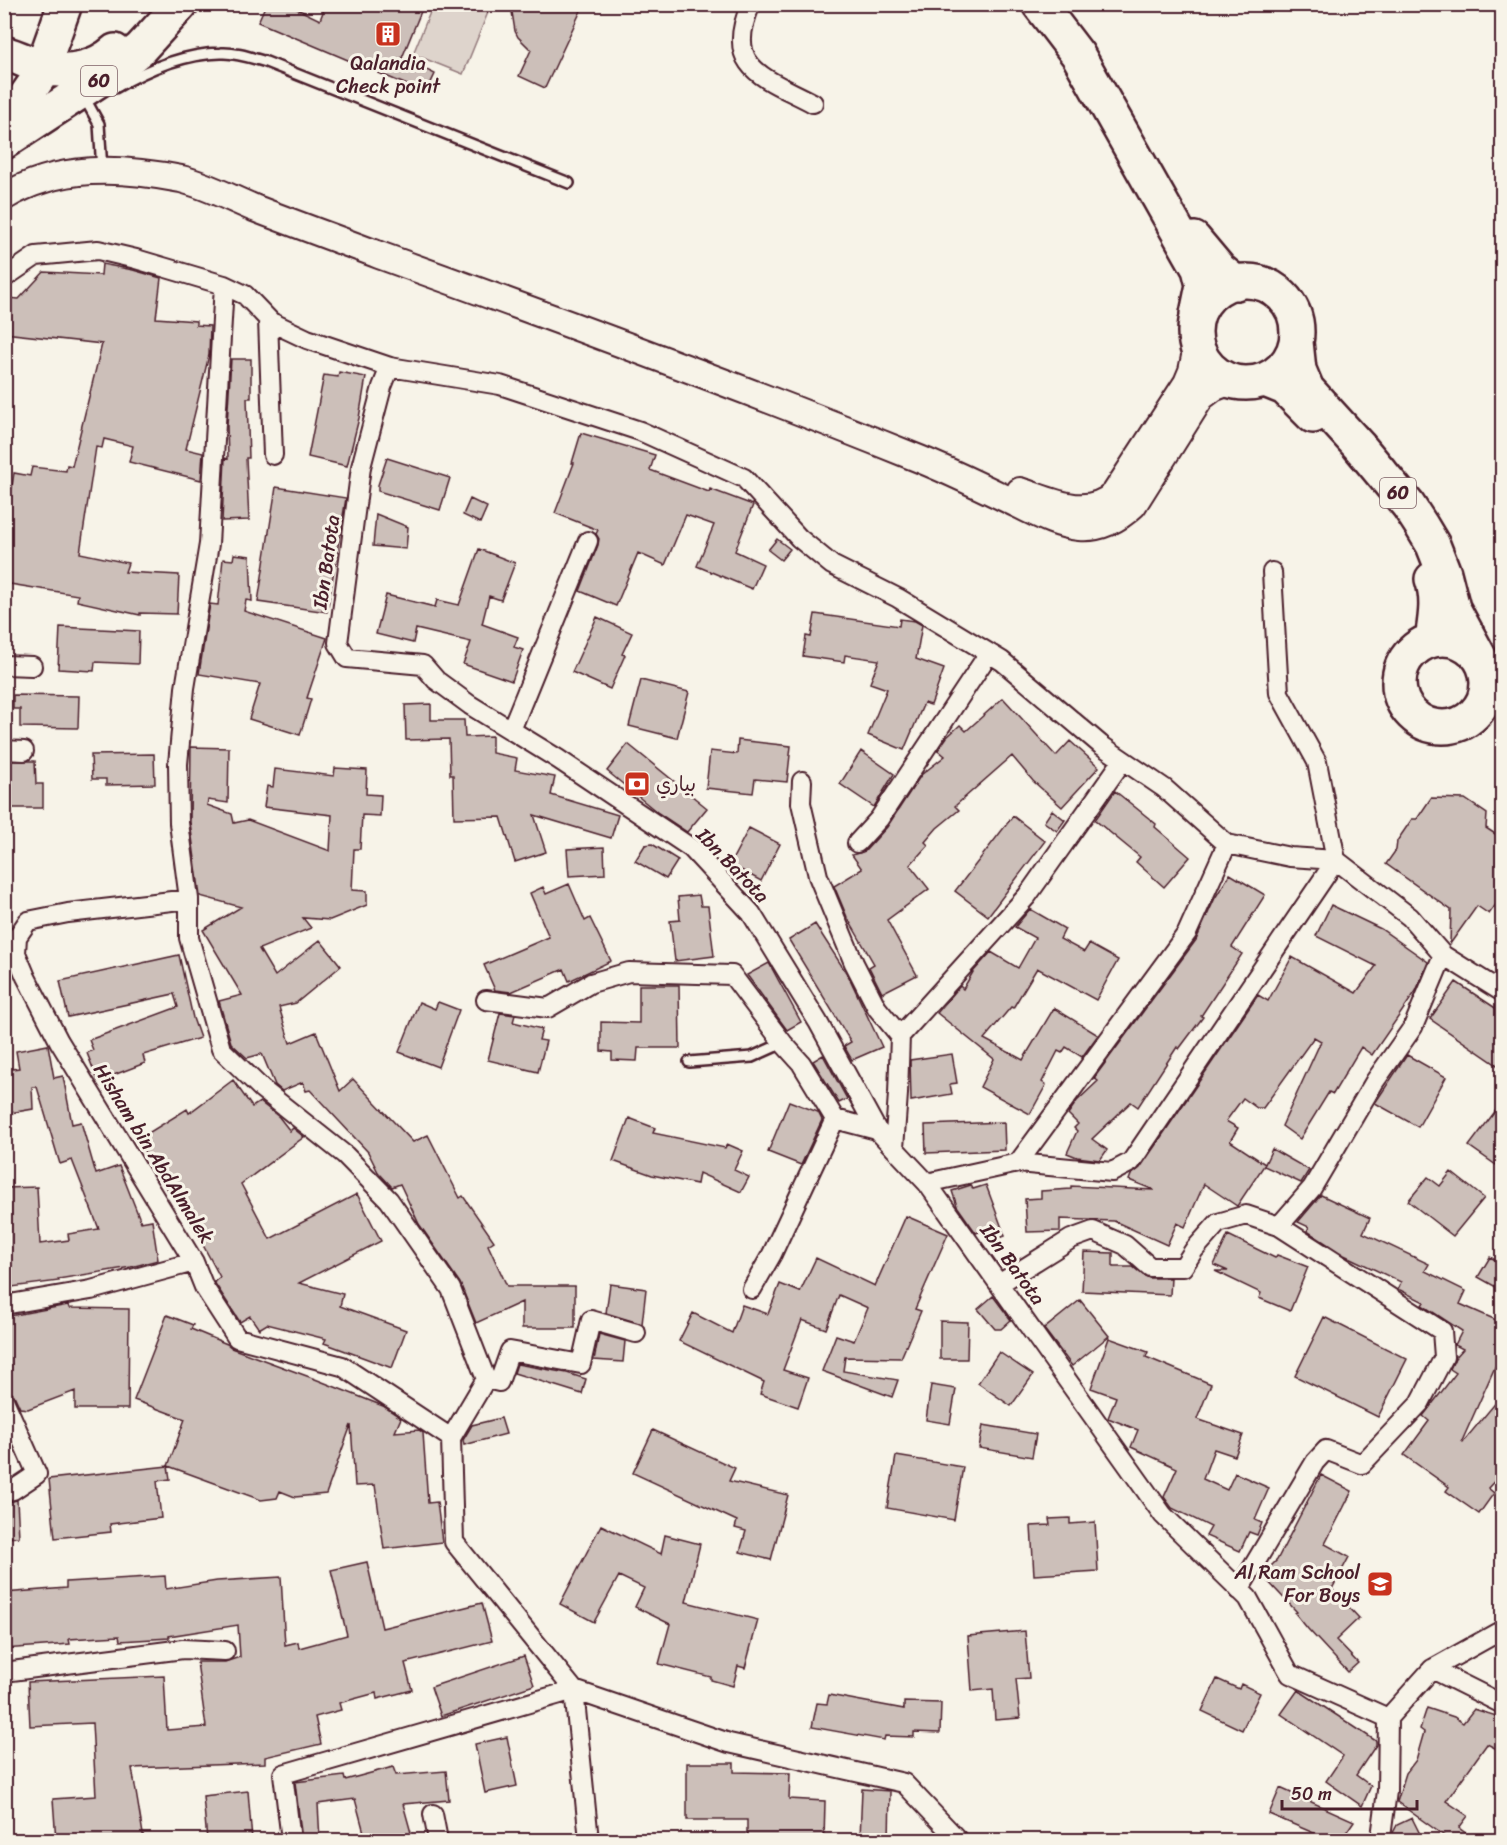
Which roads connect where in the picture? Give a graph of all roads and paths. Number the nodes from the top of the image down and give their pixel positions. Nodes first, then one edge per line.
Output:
1 (65, 4) edge
2 (162, 4) edge
3 (181, 4) edge
4 (751, 4) edge
5 (1039, 4) edge
6 (1059, 4) edge
7 (4, 53) edge
8 (43, 68) junction
9 (4, 81) edge
10 (95, 94) junction
11 (813, 103) dead end
12 (6, 131) edge
13 (102, 170) junction
14 (569, 183) dead end
15 (4, 197) edge
16 (4, 278) edge
17 (1236, 283) junction
18 (224, 285) junction
19 (1197, 314) junction
20 (268, 320) junction
21 (1296, 342) junction
22 (1197, 347) junction
23 (390, 367) junction
24 (1265, 380) junction
25 (1231, 381) junction
26 (273, 455) dead end
27 (1143, 469) junction
28 (588, 541) dead end
29 (1272, 572) dead end
30 (1432, 640) junction
31 (989, 653) junction
32 (4, 665) edge
33 (32, 666) dead end
34 (1490, 680) edge
35 (1488, 717) edge
36 (511, 730) junction
37 (4, 750) edge
38 (24, 751) dead end
39 (1123, 760) junction
40 (802, 781) dead end
41 (857, 843) dead end
42 (1227, 843) junction
43 (1336, 860) junction
44 (189, 899) junction
45 (1443, 956) junction
46 (1503, 992) edge
47 (486, 1000) dead end
48 (900, 1036) junction
49 (783, 1043) junction
50 (689, 1062) dead end
51 (835, 1119) junction
52 (877, 1130) junction
53 (894, 1148) junction
54 (1018, 1163) junction
55 (927, 1183) junction
56 (1279, 1226) junction
57 (195, 1262) junction
58 (999, 1284) junction
59 (752, 1289) dead end
60 (4, 1305) edge
61 (636, 1333) dead end
62 (486, 1379) junction
63 (4, 1401) edge
64 (451, 1438) junction
65 (4, 1492) edge
66 (1239, 1590) junction
67 (1503, 1630) edge
68 (225, 1651) dead end
69 (1432, 1669) junction
70 (4, 1672) edge
71 (574, 1690) junction
72 (1503, 1704) edge
73 (1388, 1718) junction
74 (433, 1814) dead end
75 (291, 1840) edge
76 (438, 1840) edge
77 (589, 1840) edge
78 (958, 1840) edge
79 (1383, 1840) edge

1 - 8 highway
2 - 8 highway, 60
3 - 10 highway, 60
4 - 11 street
5 - 19 highway
6 - 17 highway
7 - 8 highway
8 - 12 highway
9 - 12 highway
10 - 12 highway, 60
10 - 13 lane
10 - 14 lane
13 - 15 street
13 - 27 street
16 - 18 street
17 - 19 highway
17 - 21 highway, 60
18 - 20 street
18 - 44 street
19 - 22 highway
20 - 23 street
20 - 26 street
21 - 24 highway
21 - 34 highway, 60
22 - 25 highway
22 - 27 street
23 - 31 street
23 - 36 street, Ibn Batota
24 - 25 highway
24 - 30 highway, 60
25 - 27 street
28 - 36 street
29 - 43 street
30 - 34 highway
30 - 35 highway
31 - 39 street
31 - 41 street
32 - 33 street
34 - 35 highway
36 - 52 street, Ibn Batota
37 - 38 street
39 - 42 street
39 - 48 street
40 - 48 street
42 - 43 street
42 - 54 street
43 - 45 street
43 - 54 street
44 - 57 street, Hisham bin AbdAlmalek
44 - 62 street
45 - 46 street
45 - 56 street
47 - 49 street
48 - 53 street
49 - 50 lane
49 - 51 street
51 - 52 street
51 - 59 street
52 - 53 street, Ibn Batota
53 - 55 street, Ibn Batota
54 - 55 street
55 - 58 street, Ibn Batota
56 - 58 street
56 - 66 street
57 - 60 street
57 - 64 street, Hisham bin AbdAlmalek
58 - 66 street, Ibn Batota
61 - 62 street
62 - 64 street
63 - 65 street
64 - 71 street
66 - 73 street, Ibn Batota
67 - 69 street
68 - 70 street
69 - 72 street
69 - 73 street
71 - 75 street
71 - 77 street
71 - 78 street
73 - 79 street
74 - 76 street

